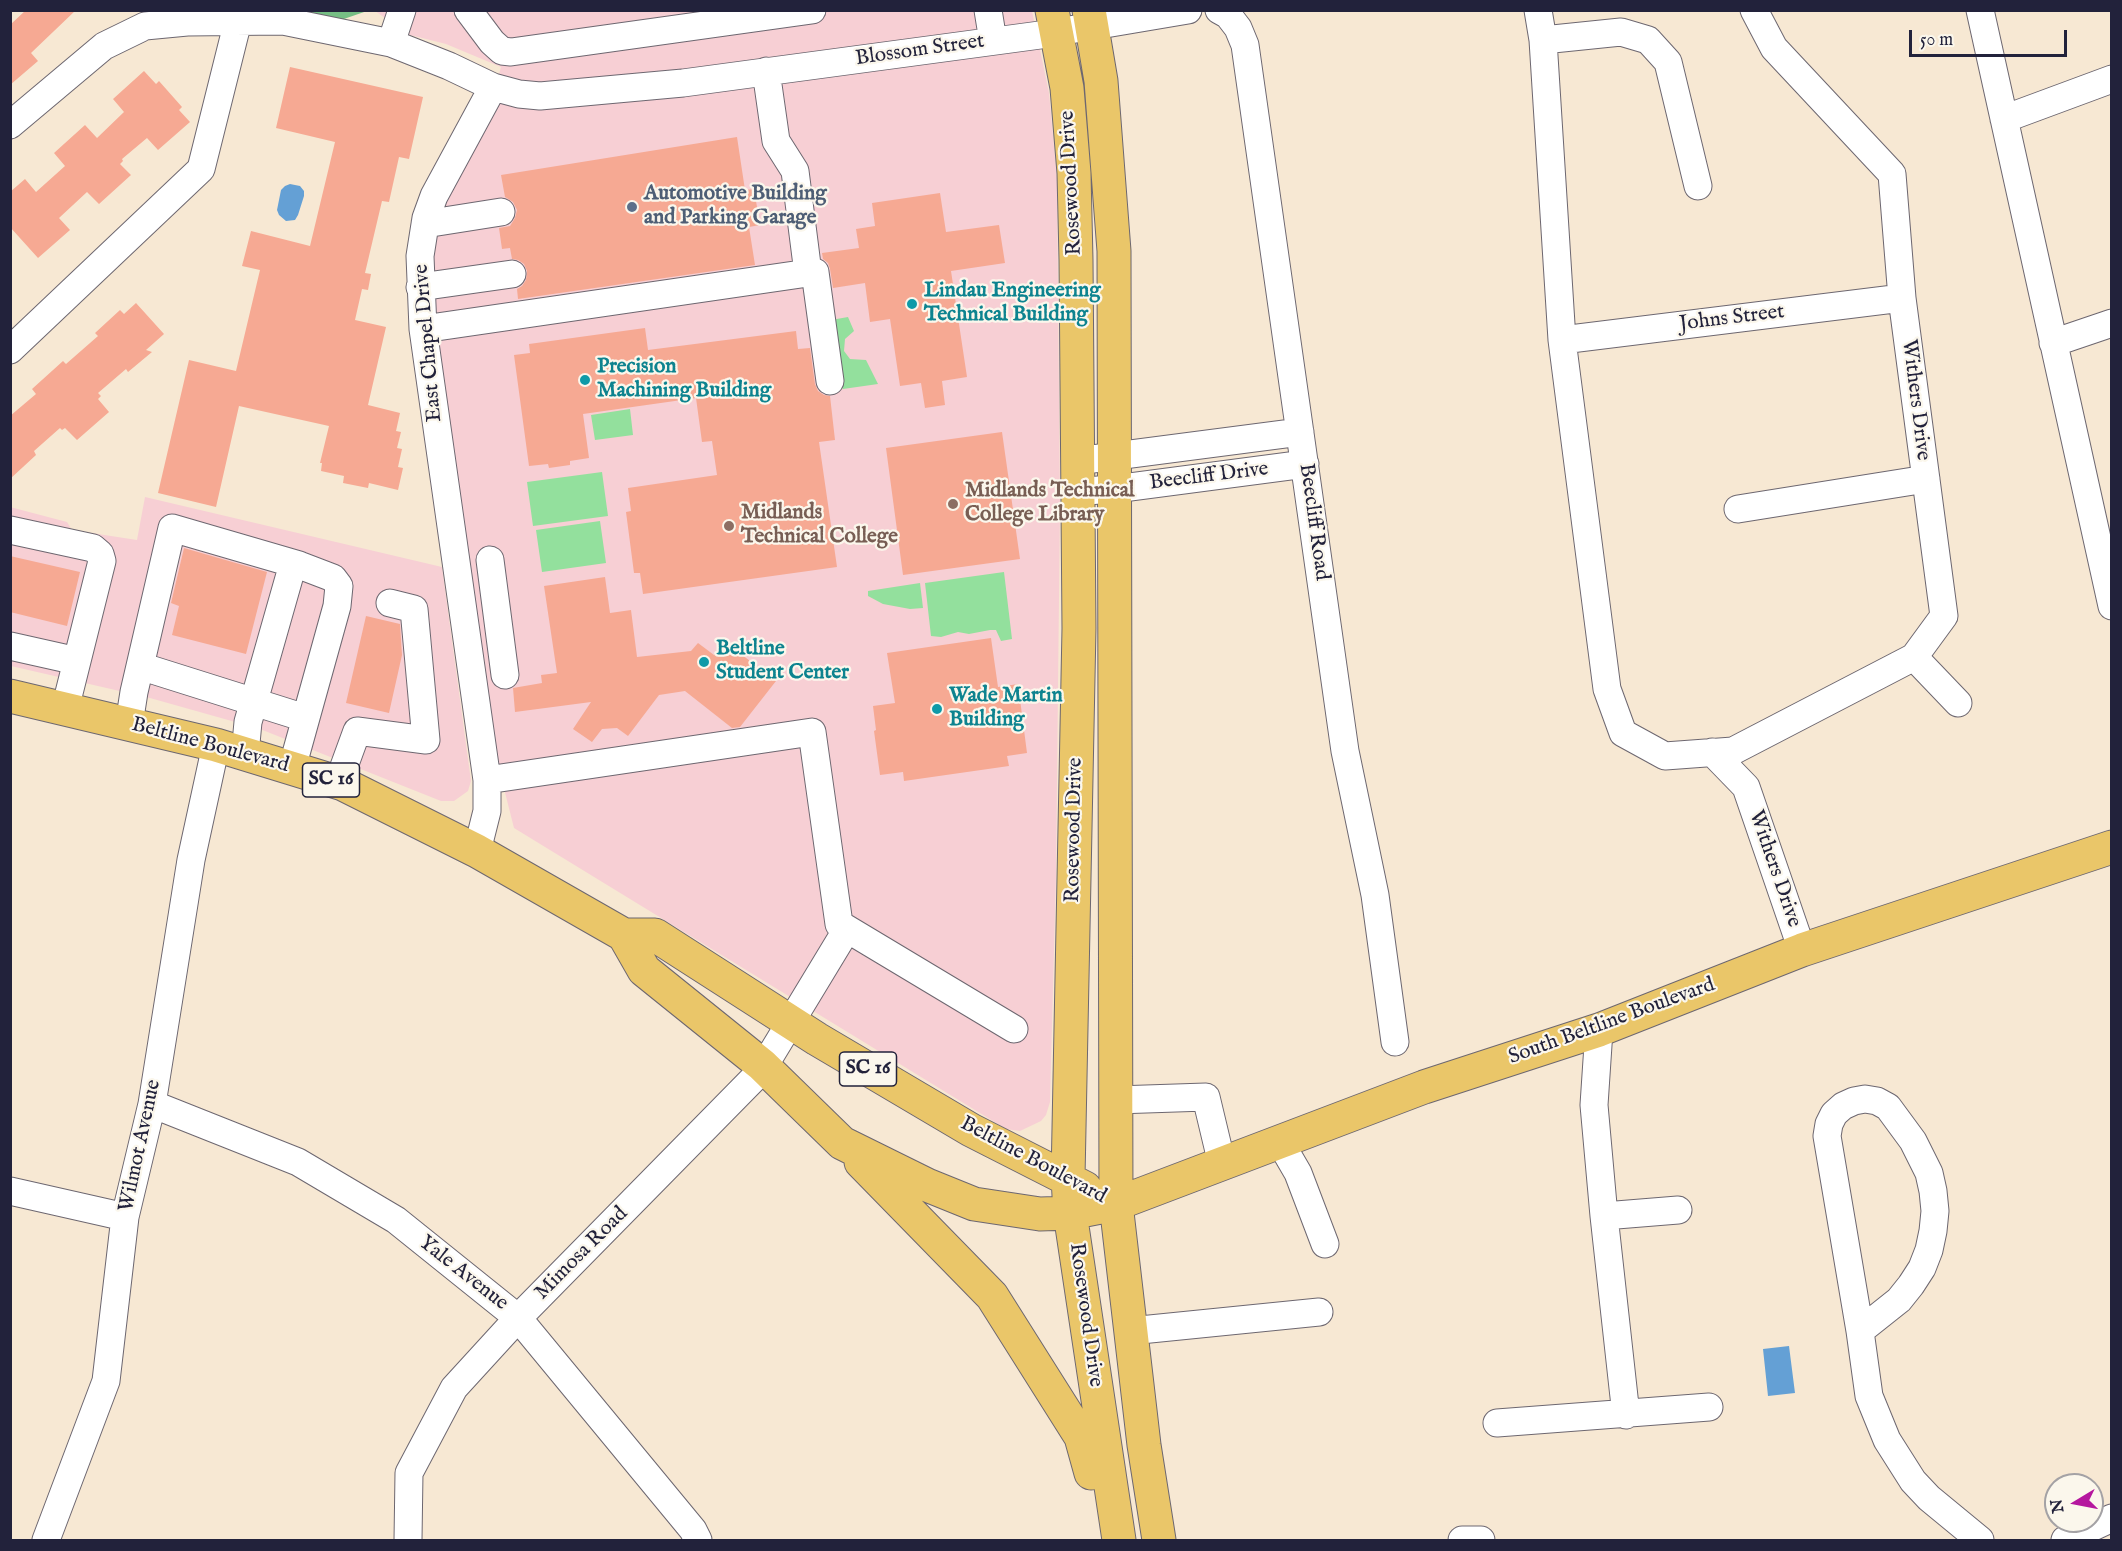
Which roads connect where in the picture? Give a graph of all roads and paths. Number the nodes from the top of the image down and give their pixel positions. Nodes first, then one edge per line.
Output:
1 (402, 10) edge
2 (468, 10) edge
3 (812, 10) edge
4 (988, 10) edge
5 (1188, 10) edge
6 (1219, 10) edge
7 (1538, 10) edge
8 (1754, 10) edge
9 (1980, 10) edge
10 (186, 16) edge
11 (241, 16) edge
12 (1073, 22) edge
13 (1543, 40) junction
14 (993, 41) junction
15 (391, 43) junction
16 (766, 71) junction
17 (2112, 79) edge
18 (493, 87) junction
19 (2004, 119) junction
20 (10, 125) edge
21 (1698, 186) dead end
22 (501, 212) dead end
23 (425, 224) junction
24 (808, 273) junction
25 (512, 274) dead end
26 (420, 287) junction
27 (1902, 298) junction
28 (2112, 323) edge
29 (423, 328) junction
30 (1562, 340) junction
31 (2053, 343) junction
32 (10, 350) edge
33 (830, 381) dead end
34 (1300, 432) junction
35 (1115, 456) junction
36 (1305, 465) junction
37 (1078, 476) junction
38 (1926, 479) junction
39 (1116, 489) junction
40 (1738, 509) dead end
41 (10, 530) edge
42 (299, 565) junction
43 (456, 566) junction
44 (2108, 570) edge
45 (390, 603) dead end
46 (2112, 606) edge
47 (10, 646) edge
48 (1914, 657) junction
49 (76, 661) junction
50 (140, 666) junction
51 (505, 675) dead end
52 (10, 696) edge
53 (254, 701) junction
54 (1958, 703) dead end
55 (65, 709) junction
56 (305, 718) junction
57 (129, 724) junction
58 (1761, 737) junction
59 (230, 749) junction
60 (1712, 752) junction
61 (292, 768) junction
62 (487, 780) junction
63 (338, 783) junction
64 (1746, 788) junction
65 (2112, 847) edge
66 (477, 850) junction
67 (847, 930) junction
68 (624, 935) junction
69 (1802, 950) junction
70 (791, 1023) junction
71 (1014, 1029) dead end
72 (1599, 1030) junction
73 (1395, 1042) dead end
74 (764, 1066) junction
75 (1116, 1100) junction
76 (152, 1104) junction
77 (1280, 1142) junction
78 (842, 1143) junction
79 (1222, 1164) junction
80 (1068, 1178) junction
81 (10, 1191) edge
82 (1116, 1204) junction
83 (1678, 1210) dead end
84 (1070, 1213) junction
85 (1604, 1216) junction
86 (125, 1217) junction
87 (1325, 1244) dead end
88 (1319, 1312) dead end
89 (518, 1318) junction
90 (1130, 1331) junction
91 (1860, 1331) junction
92 (1708, 1407) dead end
93 (1626, 1414) junction
94 (1497, 1423) dead end
95 (2106, 1528) edge
96 (46, 1540) edge
97 (408, 1540) edge
98 (698, 1540) edge
99 (1110, 1540) edge
100 (1119, 1540) edge
101 (1159, 1540) edge
102 (1462, 1540) edge
103 (1481, 1540) edge
104 (1980, 1540) edge
105 (2065, 1540) edge

1 - 15 street
2 - 3 street
4 - 14 street
5 - 12 street
6 - 34 street, Beecliff Road
7 - 13 street, Withers Drive
8 - 27 street, Withers Drive
9 - 19 street
10 - 11 street
10 - 20 street
11 - 15 street
11 - 32 street
12 - 14 street, Blossom Street
12 - 35 main road, Rosewood Drive
12 - 37 main road, Rosewood Drive
13 - 21 street
13 - 30 street, Withers Drive
14 - 16 street, Blossom Street
15 - 18 street
16 - 18 street
16 - 24 street
17 - 19 street
18 - 23 street, East Chapel Drive
19 - 31 street
22 - 23 street
23 - 26 street, East Chapel Drive
24 - 29 street
24 - 33 street
25 - 26 street
26 - 29 street, East Chapel Drive
27 - 30 street, Johns Street
27 - 38 street, Withers Drive
28 - 31 street
29 - 43 street, East Chapel Drive
30 - 60 street, Withers Drive
31 - 44 street
34 - 35 street, Beecliff Drive
34 - 36 street, Beecliff Road
35 - 37 street, Beecliff Drive
35 - 39 main road, Rosewood Drive
36 - 39 street, Beecliff Drive
36 - 73 street, Beecliff Road
37 - 39 street, Beecliff Drive
37 - 80 main road, Rosewood Drive
38 - 40 street
38 - 48 street, Withers Drive
39 - 75 main road, Rosewood Drive
41 - 49 street
42 - 50 street
42 - 53 street, Wilmot Avenue
42 - 56 street
43 - 51 street
43 - 62 street, East Chapel Drive
44 - 46 street
45 - 63 street
47 - 49 street
48 - 54 street
48 - 58 street, Withers Drive
49 - 55 street
50 - 53 street
50 - 57 street
52 - 55 main road, Beltline Boulevard / SC 16
53 - 56 street
53 - 59 street, Wilmot Avenue
55 - 57 main road, Beltline Boulevard / SC 16
56 - 61 street
57 - 59 main road, Beltline Boulevard / SC 16
58 - 60 street, Withers Drive
58 - 64 street, Withers Drive
59 - 61 main road, Beltline Boulevard / SC 16
59 - 76 street, Wilmot Avenue
60 - 64 street, Withers Drive
61 - 63 main road, Beltline Boulevard / SC 16
62 - 66 street, East Chapel Drive
62 - 67 street
63 - 66 main road, Beltline Boulevard / SC 16
64 - 69 street, Withers Drive
65 - 69 main road, South Beltline Boulevard
66 - 68 main road, Beltline Boulevard / SC 16
67 - 70 street, Mimosa Road
67 - 71 street
68 - 70 main road, Beltline Boulevard / SC 16
68 - 74 main road, Beltline Boulevard
69 - 72 main road, South Beltline Boulevard
70 - 74 street, Mimosa Road
70 - 80 main road, Beltline Boulevard / SC 16
72 - 77 main road, South Beltline Boulevard
72 - 85 street
74 - 78 main road, Beltline Boulevard
74 - 89 street, Mimosa Road
75 - 79 street
75 - 82 main road, Rosewood Drive
76 - 86 street, Wilmot Avenue
76 - 89 street, Yale Avenue
77 - 79 main road, South Beltline Boulevard
77 - 87 street
78 - 84 main road, Beltline Boulevard
78 - 99 main road
79 - 82 main road, South Beltline Boulevard
80 - 82 main road, Beltline Boulevard / SC 16
80 - 84 main road, Rosewood Drive
81 - 86 street
82 - 84 main road, Beltline Boulevard
82 - 90 main road, Rosewood Drive
83 - 85 street
84 - 100 main road, Rosewood Drive
85 - 93 street
86 - 96 street, Wilmot Avenue
88 - 90 street
89 - 97 street, Mimosa Road
89 - 98 street, Yale Avenue
90 - 101 main road, Rosewood Drive
91 - 91 street
91 - 104 street
92 - 93 street
93 - 94 street
95 - 105 street
102 - 103 street

